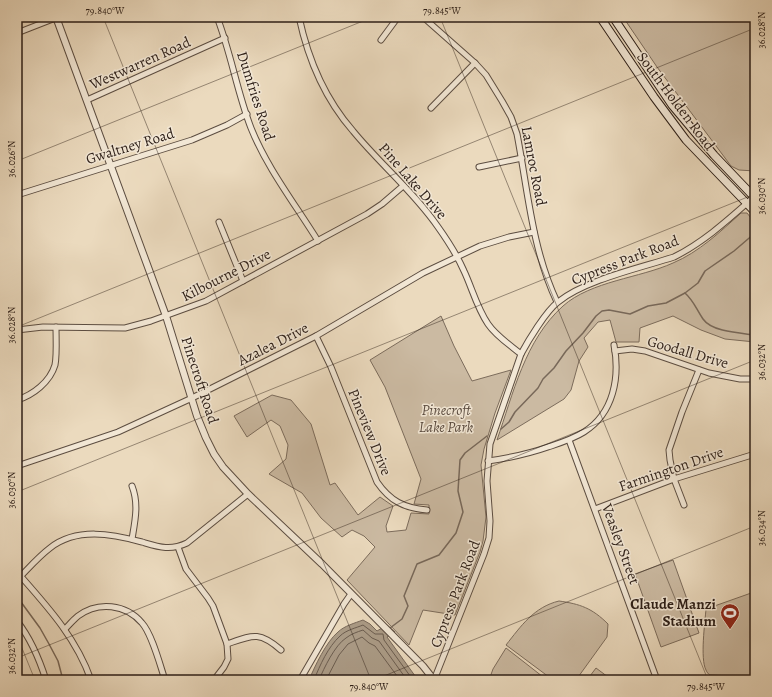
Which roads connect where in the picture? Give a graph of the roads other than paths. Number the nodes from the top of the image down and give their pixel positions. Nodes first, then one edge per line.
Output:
1 (57, 17) edge
2 (217, 17) edge
3 (299, 17) edge
4 (398, 17) edge
5 (424, 17) edge
6 (600, 17) edge
7 (613, 17) edge
8 (17, 33) edge
9 (225, 38) junction
10 (381, 40) dead end
11 (475, 63) junction
12 (87, 100) junction
13 (431, 108) dead end
14 (247, 114) junction
15 (522, 158) junction
16 (110, 165) junction
17 (479, 167) dead end
18 (403, 186) junction
19 (17, 195) edge
20 (755, 195) edge
21 (747, 203) junction
22 (755, 212) edge
23 (219, 222) dead end
24 (534, 232) junction
25 (318, 241) junction
26 (457, 256) junction
27 (243, 281) junction
28 (557, 302) junction
29 (166, 316) junction
30 (56, 327) junction
31 (17, 330) edge
32 (316, 336) junction
33 (521, 354) junction
34 (699, 370) junction
35 (755, 379) edge
36 (192, 398) junction
37 (17, 400) edge
38 (569, 440) junction
39 (755, 454) edge
40 (488, 461) junction
41 (17, 466) edge
42 (674, 479) junction
43 (132, 486) dead end
44 (248, 494) junction
45 (684, 505) dead end
46 (595, 509) junction
47 (427, 510) dead end
48 (132, 539) junction
49 (178, 547) junction
50 (17, 572) edge
51 (19, 578) edge
52 (351, 594) junction
53 (17, 621) edge
54 (65, 629) junction
55 (227, 644) junction
56 (281, 650) dead end
57 (46, 680) edge
58 (91, 680) edge
59 (166, 680) edge
60 (214, 680) edge
61 (300, 680) edge
62 (434, 680) edge
63 (657, 680) edge

1 - 8 street
1 - 12 street, Pinecroft Road
2 - 9 street, Dumfries Road
3 - 18 street, Pine Lake Drive
4 - 10 street
5 - 11 street, Lamroc Road
6 - 21 main road, South Holden Road
7 - 20 main road, South Holden Road
9 - 12 street, Westwarren Road
9 - 14 street, Dumfries Road
11 - 13 street
11 - 15 street, Lamroc Road
12 - 16 street, Pinecroft Road
14 - 16 street, Gwaltney Road
14 - 25 street, Dumfries Road
15 - 17 street
15 - 24 street, Lamroc Road
16 - 19 street, Gwaltney Road
16 - 29 street, Pinecroft Road
18 - 25 street, Kilbourne Drive
18 - 26 street, Pine Lake Drive
20 - 21 street, Cypress Park Road
21 - 22 main road, South Holden Road
21 - 28 street, Cypress Park Road
23 - 27 street
24 - 26 street, Azalea Drive
24 - 28 street, Lamroc Road
25 - 27 street, Kilbourne Drive
26 - 32 street, Azalea Drive
26 - 33 street, Pine Lake Drive
27 - 29 street, Kilbourne Drive
28 - 33 street, Cypress Park Road
29 - 30 street, Kilbourne Drive
29 - 36 street, Pinecroft Road
30 - 31 street, Kilbourne Drive
30 - 37 street
32 - 36 street, Azalea Drive
32 - 47 street, Pineview Drive
33 - 40 street, Cypress Park Road
34 - 35 street, Goodall Drive
34 - 38 street, Goodall Drive
34 - 42 street
36 - 41 street, Azalea Drive
36 - 44 street, Pinecroft Road
38 - 40 street
38 - 46 street, Veasley Street
39 - 42 street, Farmington Drive
40 - 62 street, Cypress Park Road
42 - 45 street
42 - 46 street, Farmington Drive
43 - 48 street
44 - 49 street
44 - 52 street, Pinecroft Road
46 - 63 street, Veasley Street
48 - 49 street
48 - 51 street
49 - 55 street
50 - 51 street
51 - 54 street
52 - 61 street
52 - 62 street, Pinecroft Road
53 - 57 street
54 - 58 street
54 - 59 street
55 - 56 street
55 - 60 street

